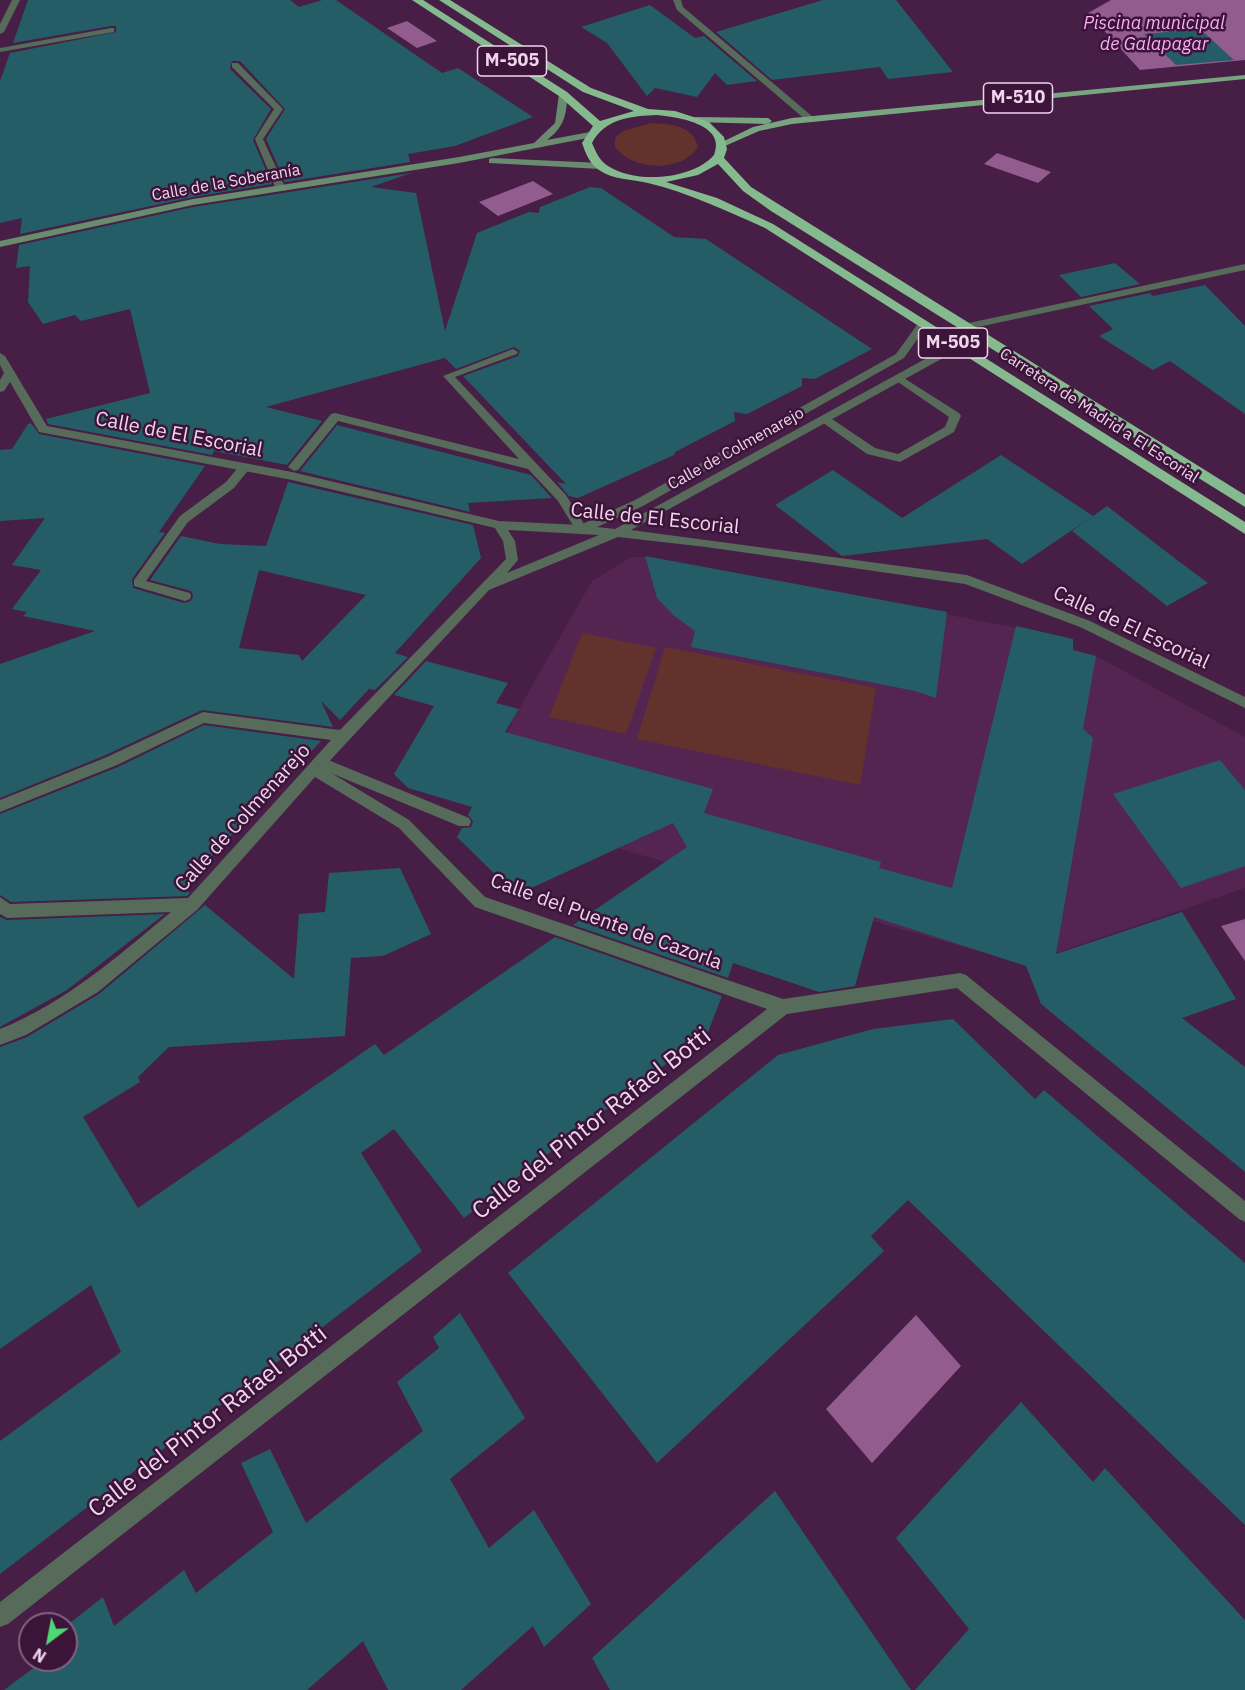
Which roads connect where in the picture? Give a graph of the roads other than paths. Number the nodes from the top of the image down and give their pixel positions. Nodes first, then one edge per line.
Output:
1 (16, 0) edge
2 (417, 0) edge
3 (444, 0) edge
4 (677, 0) edge
5 (111, 30) dead end
6 (0, 32) edge
7 (0, 50) edge
8 (234, 65) dead end
9 (1245, 77) edge
10 (563, 94) junction
11 (649, 112) junction
12 (810, 119) junction
13 (696, 120) junction
14 (792, 121) junction
15 (598, 126) junction
16 (590, 135) junction
17 (722, 144) junction
18 (535, 146) junction
19 (718, 158) junction
20 (459, 160) junction
21 (601, 166) junction
22 (650, 180) junction
23 (280, 189) junction
24 (0, 244) edge
25 (1245, 267) edge
26 (923, 324) junction
27 (964, 327) junction
28 (513, 352) dead end
29 (968, 352) junction
30 (0, 356) edge
31 (9, 374) junction
32 (899, 378) junction
33 (0, 389) edge
34 (825, 420) junction
35 (532, 466) junction
36 (294, 467) dead end
37 (244, 468) junction
38 (1245, 502) edge
39 (499, 525) junction
40 (581, 529) junction
41 (1245, 529) edge
42 (617, 533) junction
43 (484, 587) junction
44 (185, 596) dead end
45 (1245, 703) edge
46 (343, 736) junction
47 (317, 766) junction
48 (0, 806) edge
49 (464, 822) dead end
50 (0, 904) edge
51 (192, 905) junction
52 (783, 1007) junction
53 (0, 1037) edge
54 (1245, 1213) edge
55 (0, 1616) edge

1 - 6 street
2 - 10 highway, M-505
3 - 11 highway, M-505
4 - 12 street
5 - 7 street
8 - 23 street
9 - 12 main road, M-510
10 - 15 highway, M-505
10 - 18 main road
11 - 13 highway, M-505
11 - 15 highway, M-505
12 - 14 main road, M-510
13 - 14 main road, M-510
13 - 17 highway, M-505
14 - 17 main road, M-510
15 - 16 highway, M-505
16 - 18 main road, Calle de la Soberanía
16 - 21 highway
17 - 19 highway
18 - 20 main road, Calle de la Soberanía
19 - 22 highway, M-505
19 - 27 highway, Carretera de Madrid a El Escorial / M-505
20 - 21 main road, Calle de la Soberanía
20 - 23 main road, Calle de la Soberanía
21 - 22 highway, M-505
22 - 26 highway, Carretera de Madrid a El Escorial / M-505
23 - 24 main road, Calle de la Soberanía
25 - 27 street
26 - 29 highway, Carretera de Madrid a El Escorial / M-505
26 - 40 street, Calle de Colmenarejo
27 - 38 highway, Carretera de Madrid a El Escorial / M-505
28 - 35 street
29 - 32 street, Calle de Colmenarejo
29 - 41 highway, Carretera de Madrid a El Escorial / M-505
30 - 31 street
31 - 33 street
31 - 37 street, Calle de El Escorial
32 - 34 street, Calle de Colmenarejo
32 - 34 street
34 - 42 street, Calle de Colmenarejo
35 - 36 street
35 - 40 street
37 - 39 street, Calle de El Escorial
37 - 44 street
39 - 40 street, Calle de El Escorial
39 - 43 street, Calle de Colmenarejo
40 - 42 street, Calle de El Escorial
42 - 43 street, Calle de Colmenarejo
42 - 45 street, Calle de El Escorial
43 - 46 street, Calle de Colmenarejo
46 - 47 street, Calle de Colmenarejo
46 - 48 street
47 - 49 street
47 - 51 street, Calle de Colmenarejo
47 - 52 street, Calle del Puente de Cazorla
50 - 51 street
51 - 53 street, Calle de Colmenarejo
52 - 54 street, Calle del Pintor Rafael Botti
52 - 55 street, Calle del Pintor Rafael Botti

